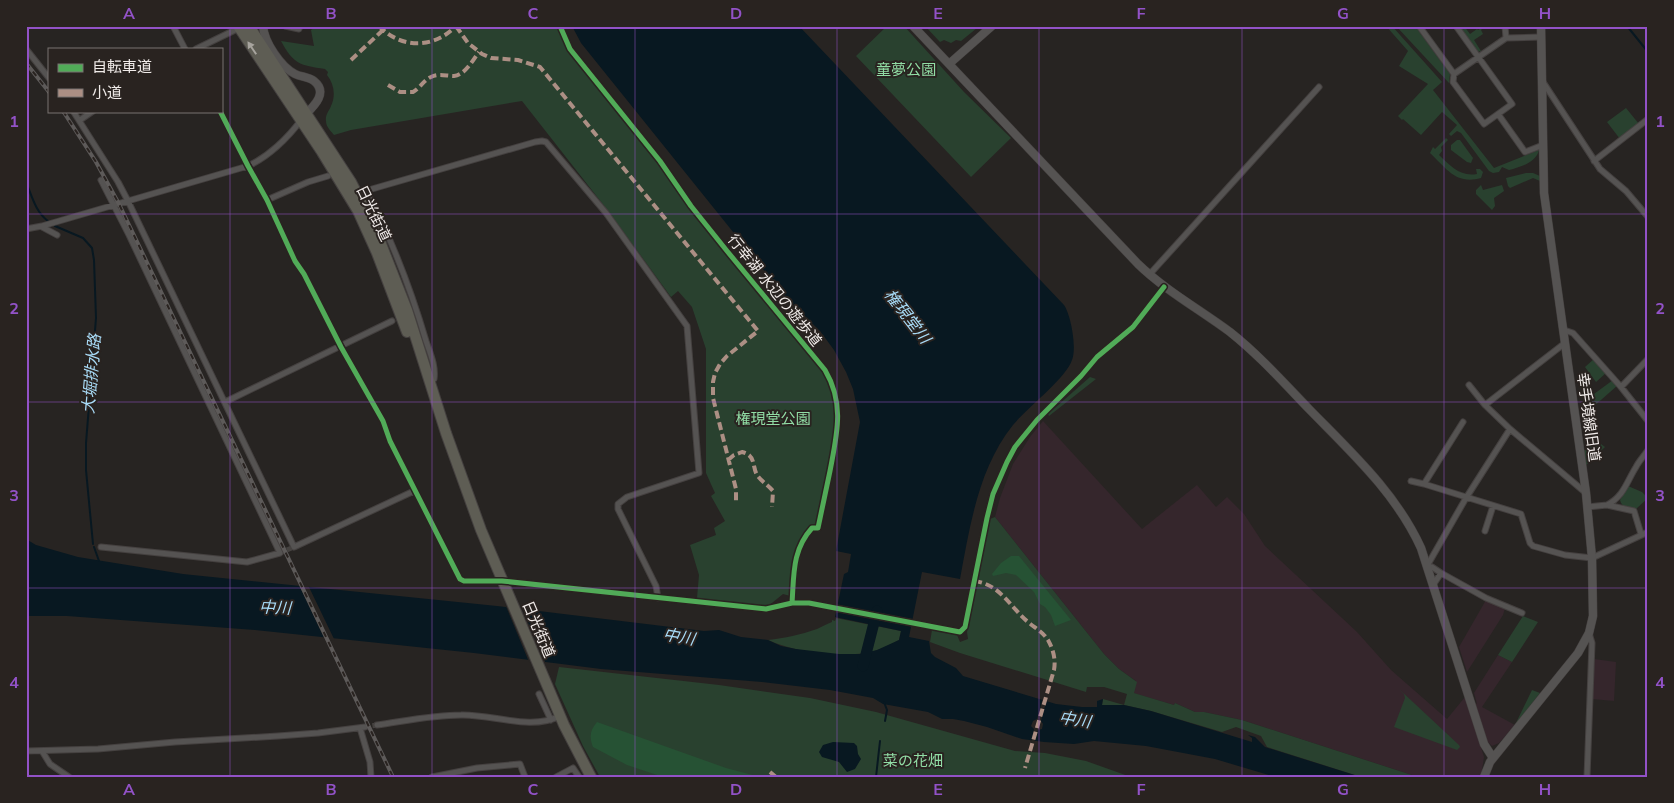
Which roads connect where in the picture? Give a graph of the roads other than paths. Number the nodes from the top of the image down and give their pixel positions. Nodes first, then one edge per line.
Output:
1 (173, 26) edge
2 (249, 26) edge
3 (285, 26) edge
4 (300, 26) edge
5 (913, 26) edge
6 (992, 26) edge
7 (1428, 26) edge
8 (1456, 26) edge
9 (1505, 26) edge
10 (1541, 26) edge
11 (266, 27) edge
12 (236, 28) edge
13 (1421, 28) edge
14 (1541, 37) junction
15 (1506, 38) junction
16 (184, 48) edge
17 (198, 48) edge
18 (26, 49) edge
19 (1478, 57) junction
20 (949, 64) junction
21 (1454, 74) junction
22 (48, 77) edge
23 (1542, 81) junction
24 (1319, 87) dead end
25 (74, 112) edge
26 (92, 112) edge
27 (221, 112) edge
28 (1498, 114) junction
29 (304, 116) junction
30 (80, 120) junction
31 (1648, 120) edge
32 (1543, 146) junction
33 (1594, 161) junction
34 (248, 166) junction
35 (328, 176) dead end
36 (101, 180) dead end
37 (267, 200) junction
38 (128, 201) junction
39 (113, 205) junction
40 (1648, 217) edge
41 (42, 226) junction
42 (26, 229) edge
43 (57, 235) dead end
44 (1149, 275) junction
45 (1164, 287) junction
46 (392, 322) dead end
47 (1564, 330) junction
48 (1565, 343) junction
49 (341, 347) junction
50 (1648, 359) edge
51 (428, 383) junction
52 (1469, 385) dead end
53 (1622, 387) junction
54 (225, 402) junction
55 (1485, 405) junction
56 (1648, 421) edge
57 (1463, 422) dead end
58 (1510, 429) junction
59 (1648, 450) edge
60 (1411, 481) dead end
61 (1424, 484) junction
62 (414, 491) junction
63 (1586, 493) junction
64 (1466, 498) junction
65 (1607, 505) junction
66 (1493, 506) junction
67 (1587, 507) junction
68 (1485, 531) dead end
69 (1648, 532) edge
70 (1641, 534) junction
71 (101, 547) dead end
72 (1592, 558) junction
73 (1427, 566) junction
74 (1442, 573) junction
75 (504, 585) junction
76 (1433, 585) junction
77 (658, 598) junction
78 (1522, 613) dead end
79 (1589, 633) junction
80 (539, 694) dead end
81 (556, 718) junction
82 (377, 725) tunnel mouth
83 (26, 751) edge
84 (42, 751) junction
85 (1493, 758) junction
86 (69, 777) edge
87 (371, 777) edge
88 (432, 777) edge
89 (525, 777) edge
90 (556, 777) edge
91 (579, 777) edge
92 (591, 777) edge
93 (1484, 777) edge
94 (1587, 777) edge

1 - 16 street
2 - 29 highway, 日光街道
3 - 4 street
5 - 20 street
6 - 20 street
7 - 13 street
8 - 19 street
9 - 15 street
10 - 14 street, 幸手境線旧道
11 - 29 street
12 - 17 street
29 -> 12 highway, 日光街道
13 - 21 street
14 - 15 street
14 - 23 street, 幸手境線旧道
15 - 19 street
18 - 22 street
19 - 21 street
19 - 28 street
20 - 44 street
21 - 28 street
23 - 32 street, 幸手境線旧道
23 - 33 street
24 - 44 street
25 - 30 street
26 - 30 street
27 - 34 street
28 - 32 street
29 - 34 street
29 - 51 highway, 日光街道
30 - 38 street
31 - 33 street
32 - 47 street, 幸手境線旧道
33 - 40 street
34 - 37 street
34 - 38 street
35 - 37 street
36 - 39 street
37 - 49 street
38 - 39 street
38 - 54 street
39 - 41 street
39 - 71 street
41 - 42 street
41 - 43 street
44 - 45 street
45 - 73 street
45 - 77 street
46 - 49 street
47 - 48 street, 幸手境線旧道
47 - 53 street
48 - 55 street
48 - 63 street, 幸手境線旧道
49 - 54 street
49 - 62 street
50 - 53 street
51 - 75 highway, 日光街道
51 - 77 street
52 - 55 street
53 - 56 street
54 - 62 street
55 - 58 street
57 - 61 street
58 - 63 street
58 - 64 street
59 - 65 street
60 - 61 street
61 - 64 street
62 - 75 street
63 - 67 street, 幸手境線旧道
64 - 66 street
64 - 73 street
65 - 67 street
65 - 70 street
66 - 68 street
66 - 72 street
67 - 72 street, 幸手境線旧道
69 - 70 street
70 - 72 street
72 - 79 street, 幸手境線旧道
73 - 74 street
73 - 76 street
74 - 76 street
74 - 78 street
75 - 77 street
75 - 81 highway, 日光街道
76 - 85 street
79 - 85 street, 幸手境線旧道
79 - 94 street
80 - 81 street
81 - 82 street
81 - 92 highway, 日光街道
83 - 84 street
84 - 86 street
84 - 87 street
85 - 93 street, 幸手境線旧道
88 - 89 street
90 - 91 street

